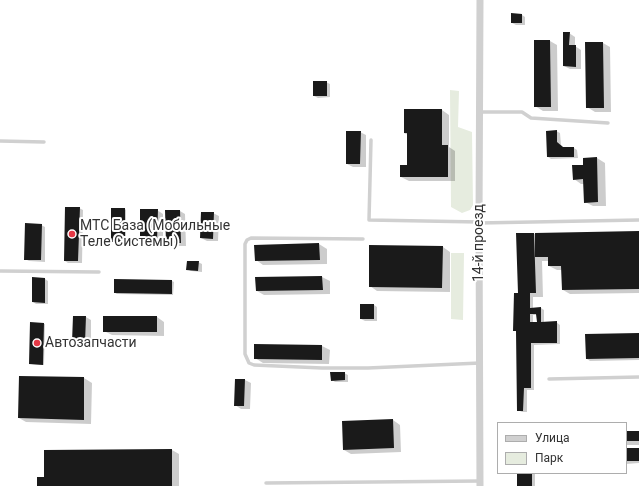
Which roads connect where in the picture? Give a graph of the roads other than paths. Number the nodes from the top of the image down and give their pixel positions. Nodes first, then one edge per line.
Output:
1 (480, 0) edge
2 (480, 112) junction
3 (608, 123) dead end
4 (371, 140) dead end
5 (0, 141) edge
6 (44, 142) dead end
7 (639, 220) edge
8 (479, 223) junction
9 (363, 240) dead end
10 (0, 271) edge
11 (99, 272) dead end
12 (480, 363) junction
13 (639, 377) edge
14 (549, 379) dead end
15 (266, 483) dead end
16 (480, 483) edge

1 - 2 street, 14-й проезд
2 - 3 lane
2 - 8 street, 14-й проезд
4 - 8 lane
5 - 6 lane
7 - 8 lane
8 - 12 street, 14-й проезд
9 - 12 lane
10 - 11 lane
12 - 16 street, 14-й проезд
13 - 14 lane
15 - 16 lane

